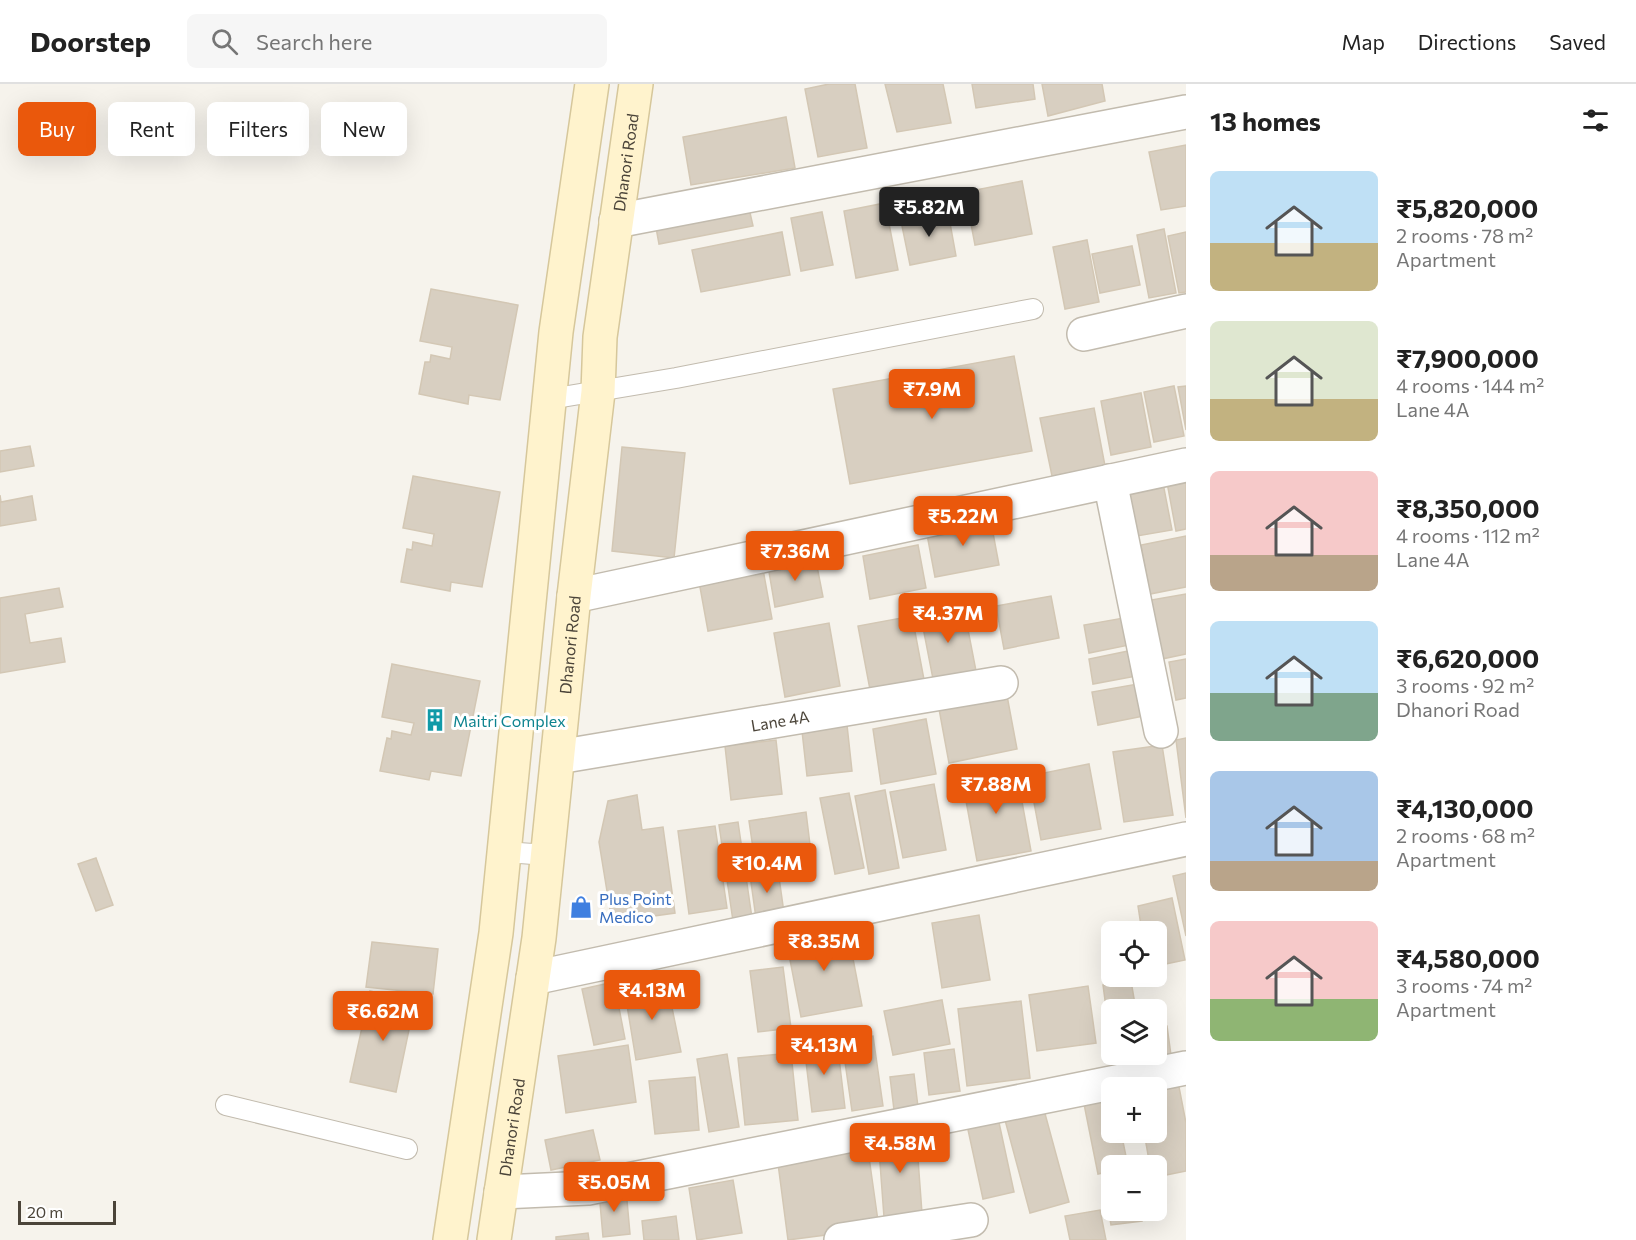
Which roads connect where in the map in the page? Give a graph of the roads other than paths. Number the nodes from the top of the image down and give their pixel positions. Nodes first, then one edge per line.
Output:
1 (592, 84) edge
2 (636, 84) edge
3 (1186, 112) edge
4 (616, 221) junction
5 (1033, 309) dead end
6 (1186, 311) edge
7 (1084, 334) dead end
8 (598, 392) junction
9 (550, 399) junction
10 (1186, 465) edge
11 (1110, 481) junction
12 (574, 596) junction
13 (1001, 683) dead end
14 (1161, 731) dead end
15 (558, 757) junction
16 (1186, 839) edge
17 (504, 852) junction
18 (548, 855) junction
19 (533, 978) junction
20 (478, 1054) junction
21 (521, 1060) junction
22 (1186, 1068) edge
23 (226, 1105) dead end
24 (407, 1149) dead end
25 (501, 1192) junction
26 (971, 1220) dead end
27 (450, 1240) edge
28 (494, 1240) edge
29 (841, 1240) edge

1 - 9 main road
2 - 4 main road, Dhanori Road
3 - 4 street
4 - 8 main road, Dhanori Road
5 - 8 lane
6 - 7 street
8 - 9 lane
8 - 12 main road, Dhanori Road
9 - 17 main road
10 - 11 street
11 - 12 street
11 - 14 street
12 - 15 main road, Dhanori Road
13 - 15 street, Lane 4A
15 - 18 main road, Dhanori Road
16 - 19 street
17 - 18 lane
17 - 20 main road
18 - 19 main road, Dhanori Road
19 - 21 main road, Dhanori Road
20 - 21 main road
20 - 27 main road
21 - 25 main road, Dhanori Road
22 - 25 street
23 - 24 lane
25 - 28 main road, Dhanori Road
26 - 29 street

